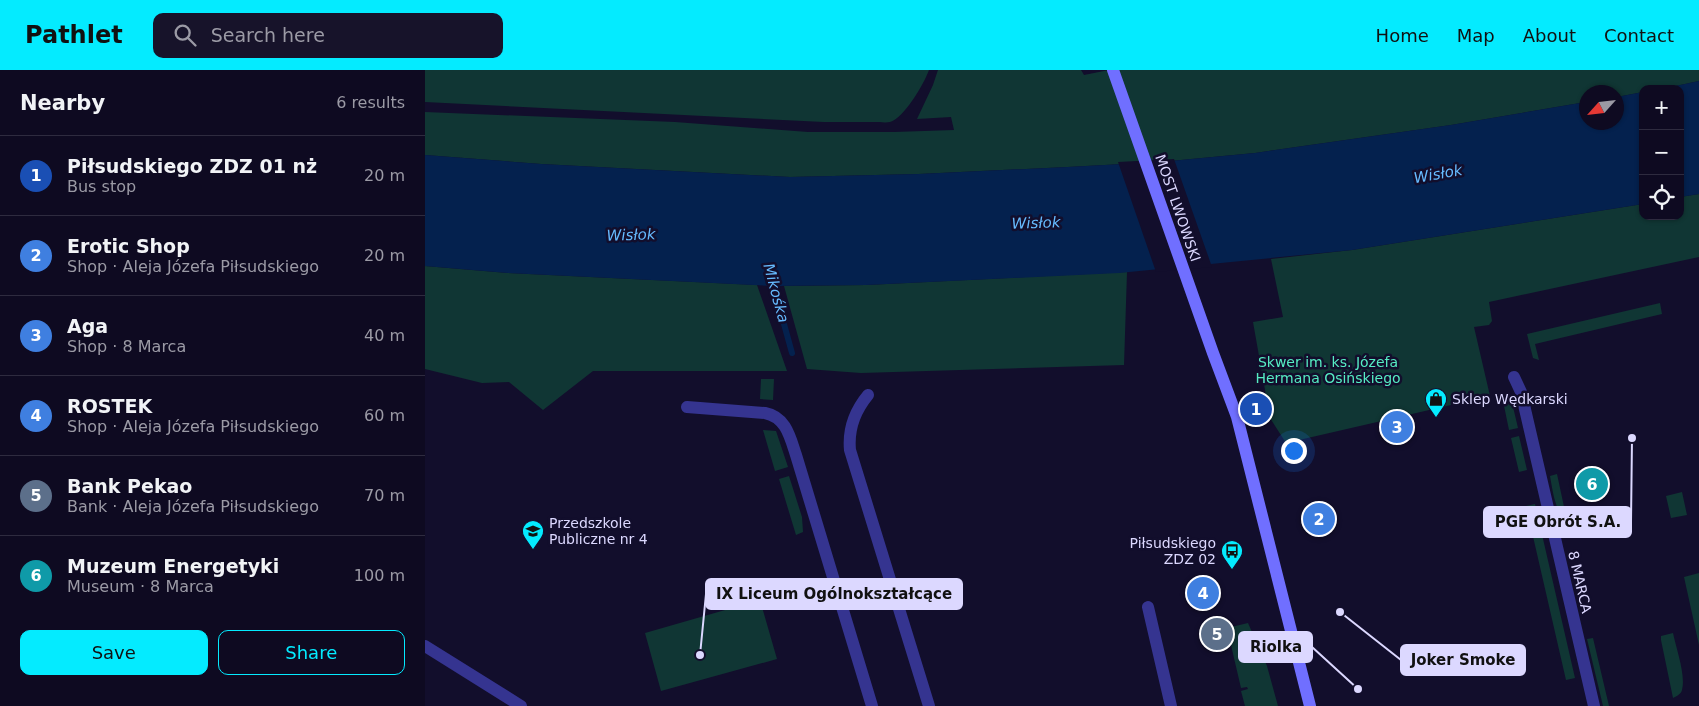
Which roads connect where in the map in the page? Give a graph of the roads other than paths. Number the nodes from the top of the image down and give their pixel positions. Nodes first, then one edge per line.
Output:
1 (1114, 71) edge
2 (1514, 378) dead end
3 (868, 396) dead end
4 (687, 407) dead end
5 (1148, 607) dead end
6 (425, 646) edge
7 (521, 706) edge
8 (872, 706) edge
9 (929, 706) edge
10 (1171, 706) edge
11 (1310, 706) edge
12 (1594, 706) edge

1 - 11 main road, MOST LWOWSKI
2 - 12 street, 8 MARCA
3 - 9 street
4 - 8 street
5 - 10 street
6 - 7 street

